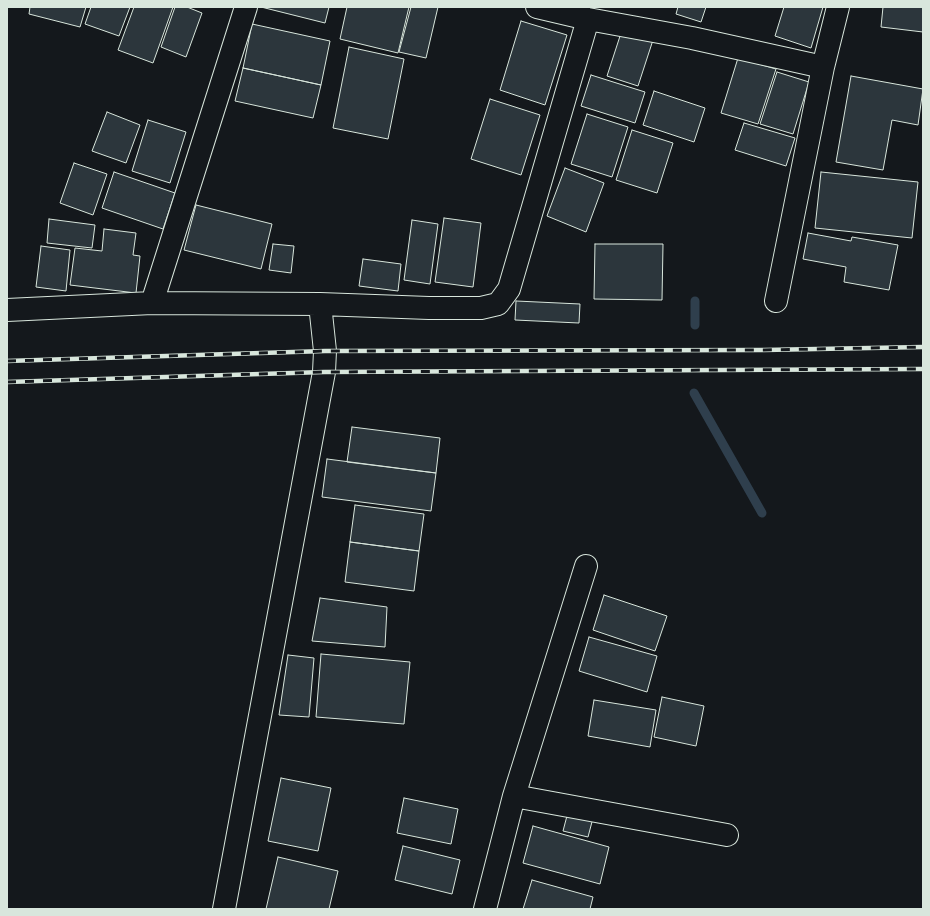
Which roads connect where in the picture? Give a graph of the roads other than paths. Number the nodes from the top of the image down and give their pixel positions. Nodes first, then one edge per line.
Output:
1 (246, 7) edge
2 (537, 7) edge
3 (838, 7) edge
4 (588, 19) junction
5 (823, 67) junction
6 (776, 301) dead end
7 (152, 303) junction
8 (320, 304) junction
9 (7, 310) edge
10 (586, 566) dead end
11 (514, 796) junction
12 (726, 835) dead end
13 (224, 909) edge
14 (485, 909) edge

1 - 7 street
2 - 4 street
3 - 5 street
4 - 5 street
4 - 8 street
5 - 6 street
7 - 8 street
7 - 9 street
8 - 13 street
10 - 11 street
11 - 12 street
11 - 14 street

